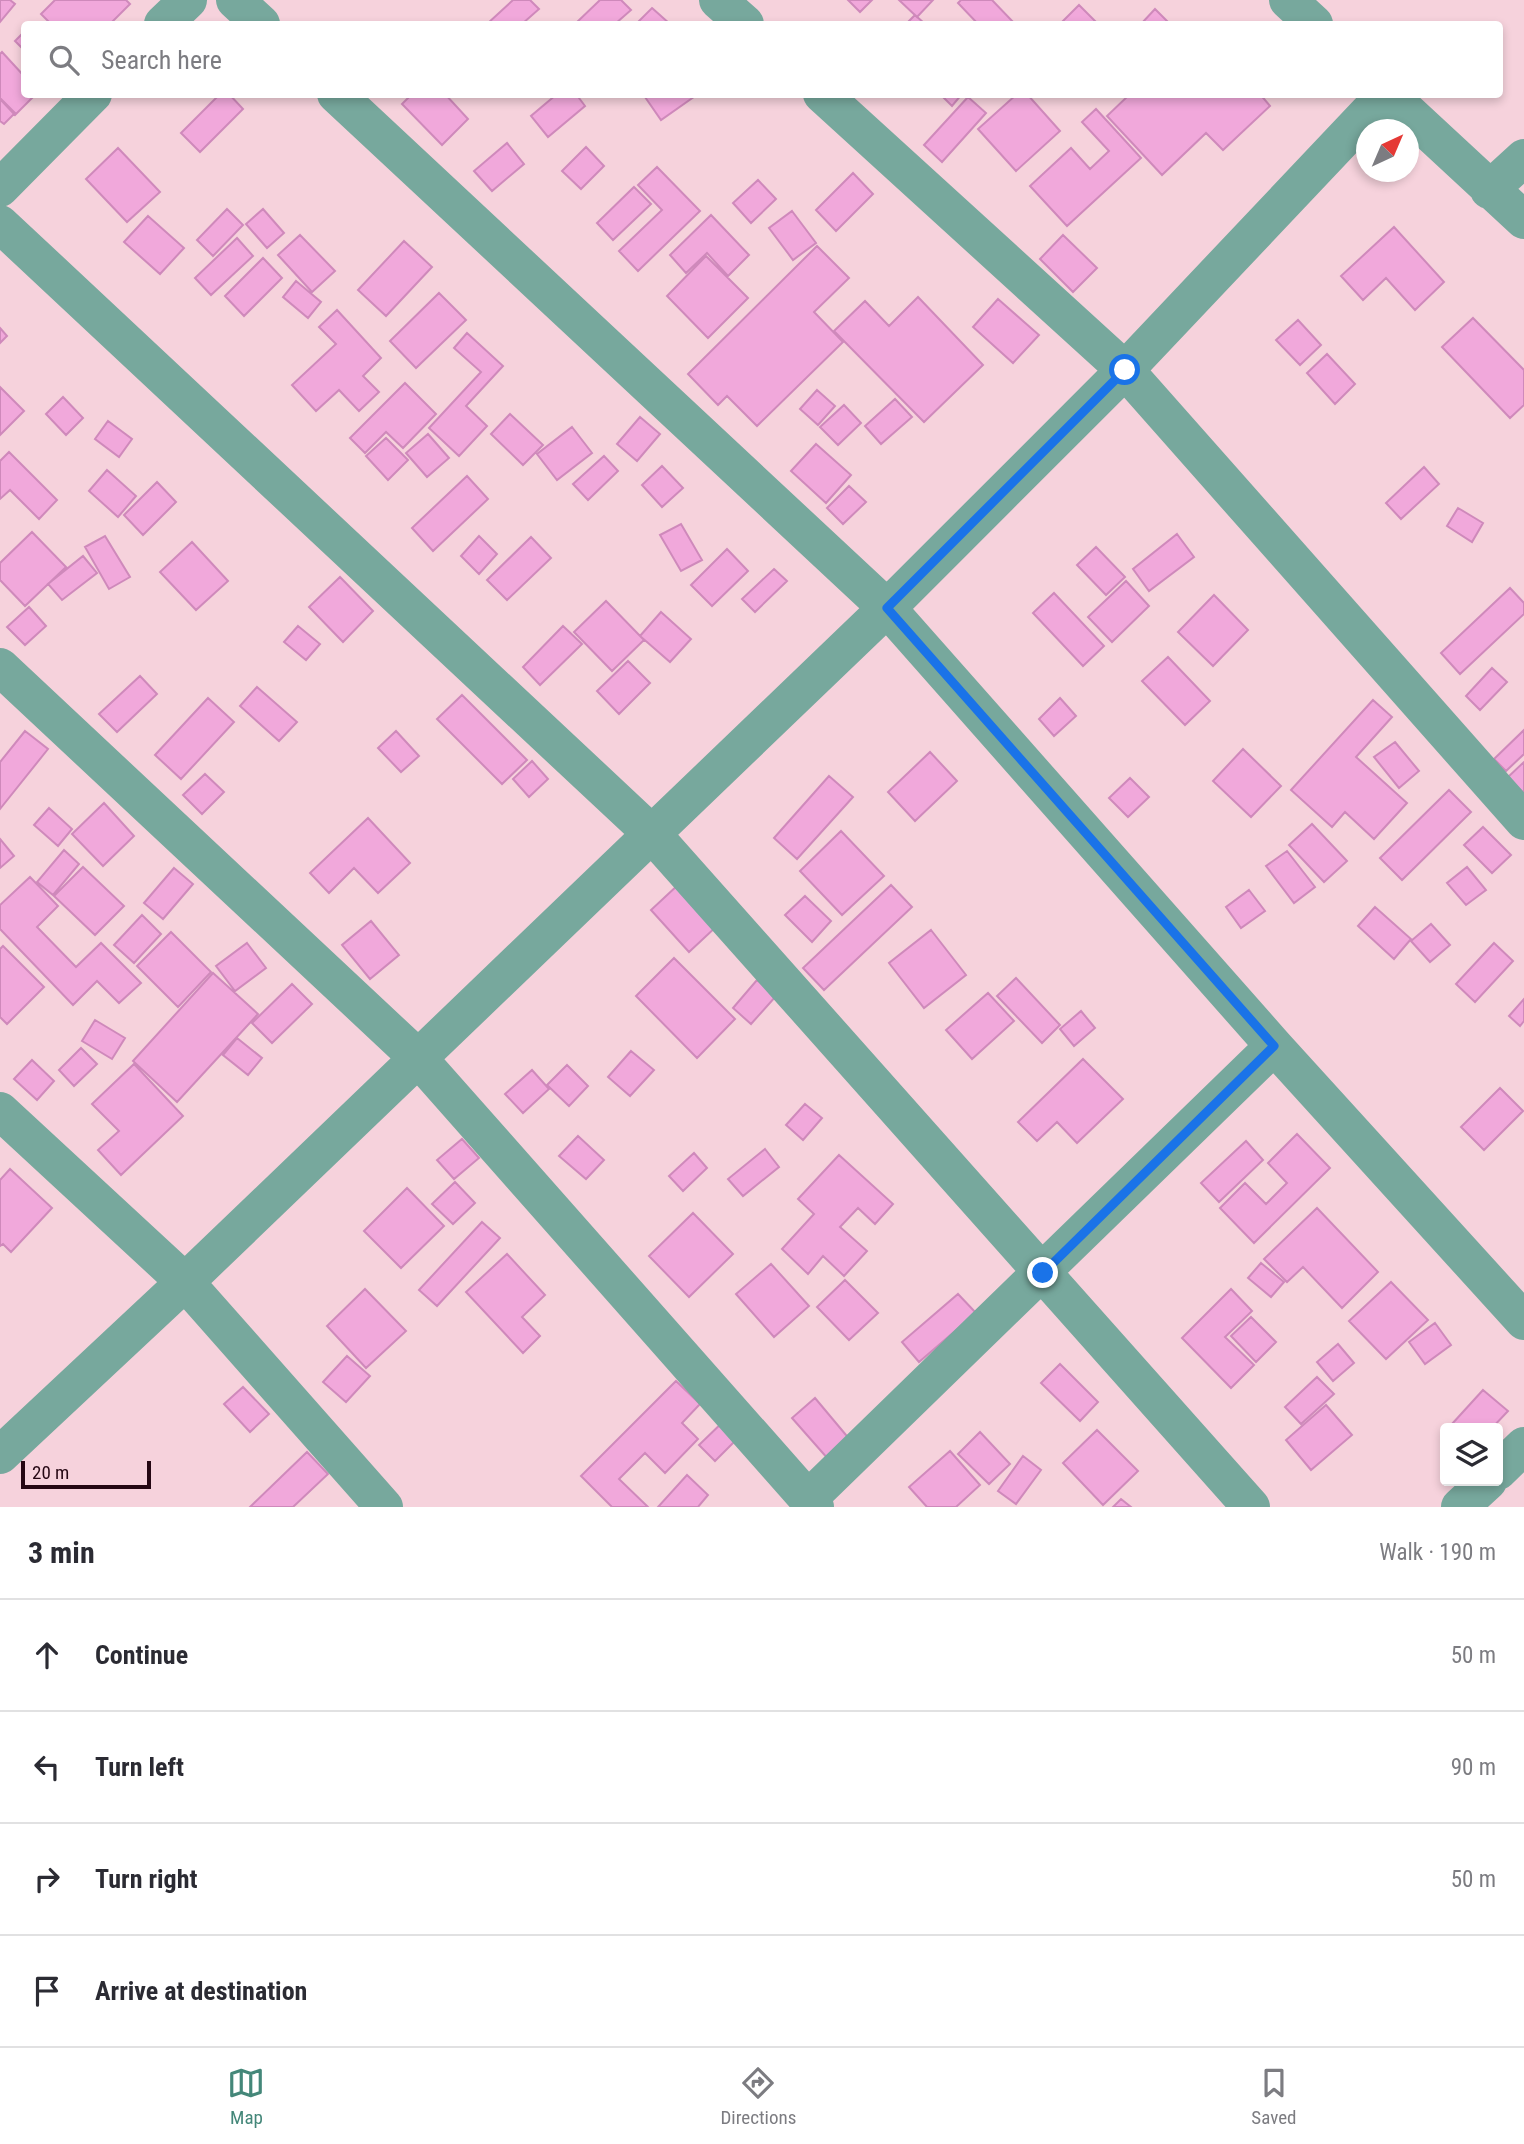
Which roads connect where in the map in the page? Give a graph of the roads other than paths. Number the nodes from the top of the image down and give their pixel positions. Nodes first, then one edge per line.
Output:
1 (188, 0) edge
2 (235, 0) edge
3 (718, 0) edge
4 (1288, 0) edge
5 (166, 21) edge
6 (258, 21) edge
7 (742, 21) edge
8 (1311, 21) edge
9 (89, 98) edge
10 (340, 98) edge
11 (826, 98) edge
12 (1383, 98) edge
13 (1391, 98) edge
14 (1524, 158) edge
15 (0, 188) edge
16 (1489, 190) junction
17 (1524, 220) edge
18 (0, 224) edge
19 (1125, 370) junction
20 (887, 608) junction
21 (0, 667) edge
22 (1524, 821) edge
23 (652, 834) junction
24 (1274, 1046) junction
25 (418, 1058) junction
26 (0, 1111) edge
27 (1043, 1273) junction
28 (185, 1282) junction
29 (1524, 1321) edge
30 (1524, 1446) edge
31 (0, 1455) edge
32 (1503, 1466) edge
33 (1483, 1486) edge
34 (812, 1503) edge
35 (384, 1507) edge
36 (1251, 1507) edge
37 (1460, 1507) edge

1 - 5 street
2 - 6 street
3 - 7 street
4 - 8 street
9 - 15 street
10 - 20 street
11 - 19 street
12 - 19 street
13 - 16 street
14 - 16 street
16 - 17 street
18 - 23 street
19 - 20 street
19 - 22 street
20 - 23 street
20 - 24 street
21 - 25 street
23 - 25 street
23 - 27 street
24 - 27 street
24 - 29 street
25 - 28 street
25 - 34 street
26 - 28 street
27 - 34 street
27 - 36 street
28 - 31 street
28 - 35 street
30 - 32 street
33 - 37 street

